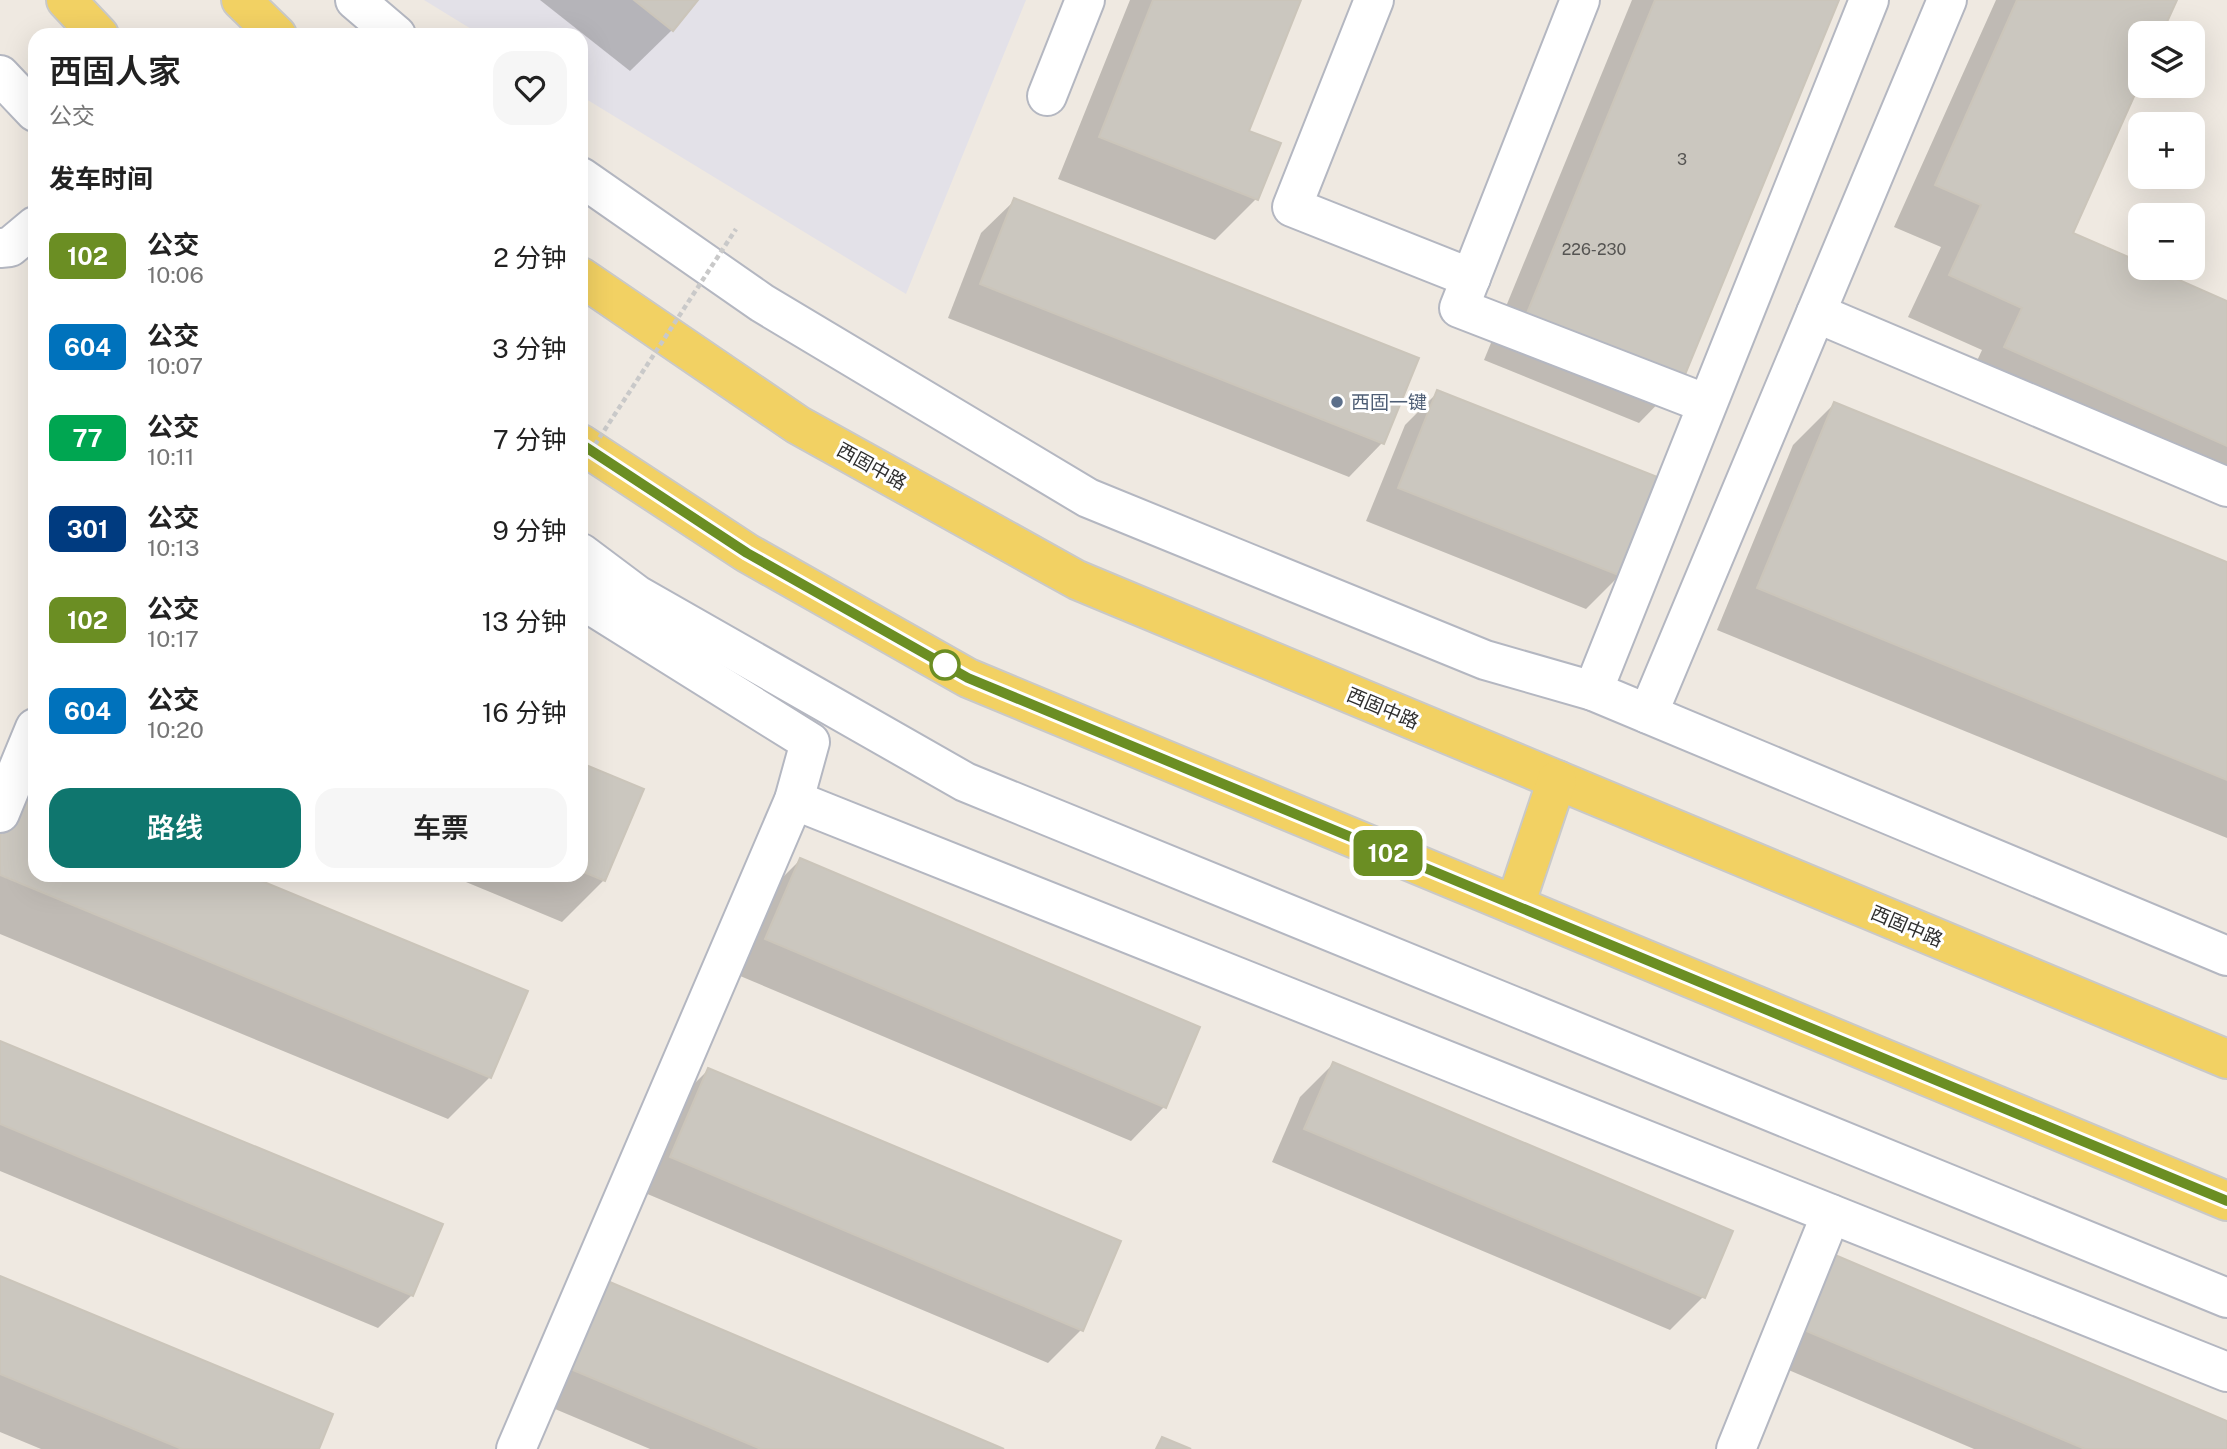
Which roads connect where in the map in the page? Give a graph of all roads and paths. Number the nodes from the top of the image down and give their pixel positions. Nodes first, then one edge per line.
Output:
1 (66, 0) edge
2 (241, 0) edge
3 (355, 0) edge
4 (1085, 0) edge
5 (1374, 0) edge
6 (1580, 0) edge
7 (1869, 0) edge
8 (1947, 0) edge
9 (92, 28) edge
10 (270, 28) edge
11 (388, 28) edge
12 (0, 75) edge
13 (1047, 96) dead end
14 (28, 105) edge
15 (588, 182) edge
16 (736, 229) dead end
17 (28, 232) edge
18 (0, 248) edge
19 (1471, 278) junction
20 (588, 282) edge
21 (1816, 313) junction
22 (1707, 404) junction
23 (588, 449) edge
24 (588, 455) edge
25 (2227, 487) edge
26 (588, 558) edge
27 (588, 603) edge
28 (1593, 691) junction
29 (1648, 714) junction
30 (28, 745) edge
31 (1557, 780) junction
32 (794, 800) junction
33 (0, 813) edge
34 (1515, 905) junction
35 (2227, 956) edge
36 (2227, 1059) edge
37 (2227, 1202) edge
38 (1831, 1214) junction
39 (2227, 1298) edge
40 (2227, 1372) edge
41 (516, 1449) edge
42 (1736, 1449) edge

1 - 9 main road
2 - 10 main road
3 - 11 street
4 - 13 street
5 - 19 street
6 - 19 street
7 - 22 street
8 - 21 street
12 - 14 street
15 - 28 street
16 - 24 path, bridge
17 - 18 street
19 - 22 street
20 - 31 main road, 西固中路
21 - 25 street
21 - 29 street
22 - 28 street
23 - 34 main road
26 - 39 street
27 - 32 street
28 - 29 street
29 - 35 street
30 - 33 street
31 - 34 main road
31 - 36 main road, 西固中路
32 - 38 street
32 - 41 street
34 - 37 main road
38 - 40 street
38 - 42 street

